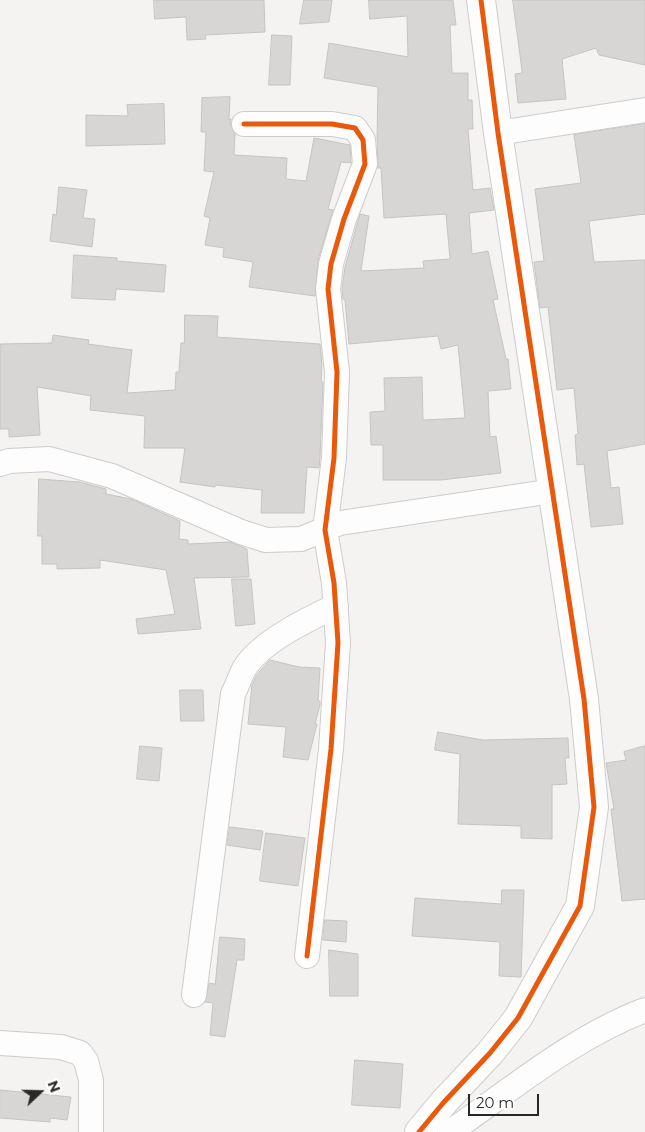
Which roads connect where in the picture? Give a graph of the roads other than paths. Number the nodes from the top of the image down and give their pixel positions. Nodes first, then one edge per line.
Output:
1 (481, 0) edge
2 (645, 110) edge
3 (244, 124) dead end
4 (498, 133) junction
5 (0, 464) edge
6 (553, 491) junction
7 (325, 530) junction
8 (336, 606) junction
9 (307, 956) dead end
10 (194, 995) dead end
11 (645, 1010) edge
12 (0, 1043) edge
13 (91, 1132) edge
14 (419, 1132) edge
15 (450, 1132) edge

1 - 4 street
2 - 4 street
3 - 7 street
4 - 6 street
5 - 7 street
6 - 7 street
6 - 14 street
7 - 8 street
8 - 9 street
8 - 10 street
11 - 15 street
12 - 13 street

